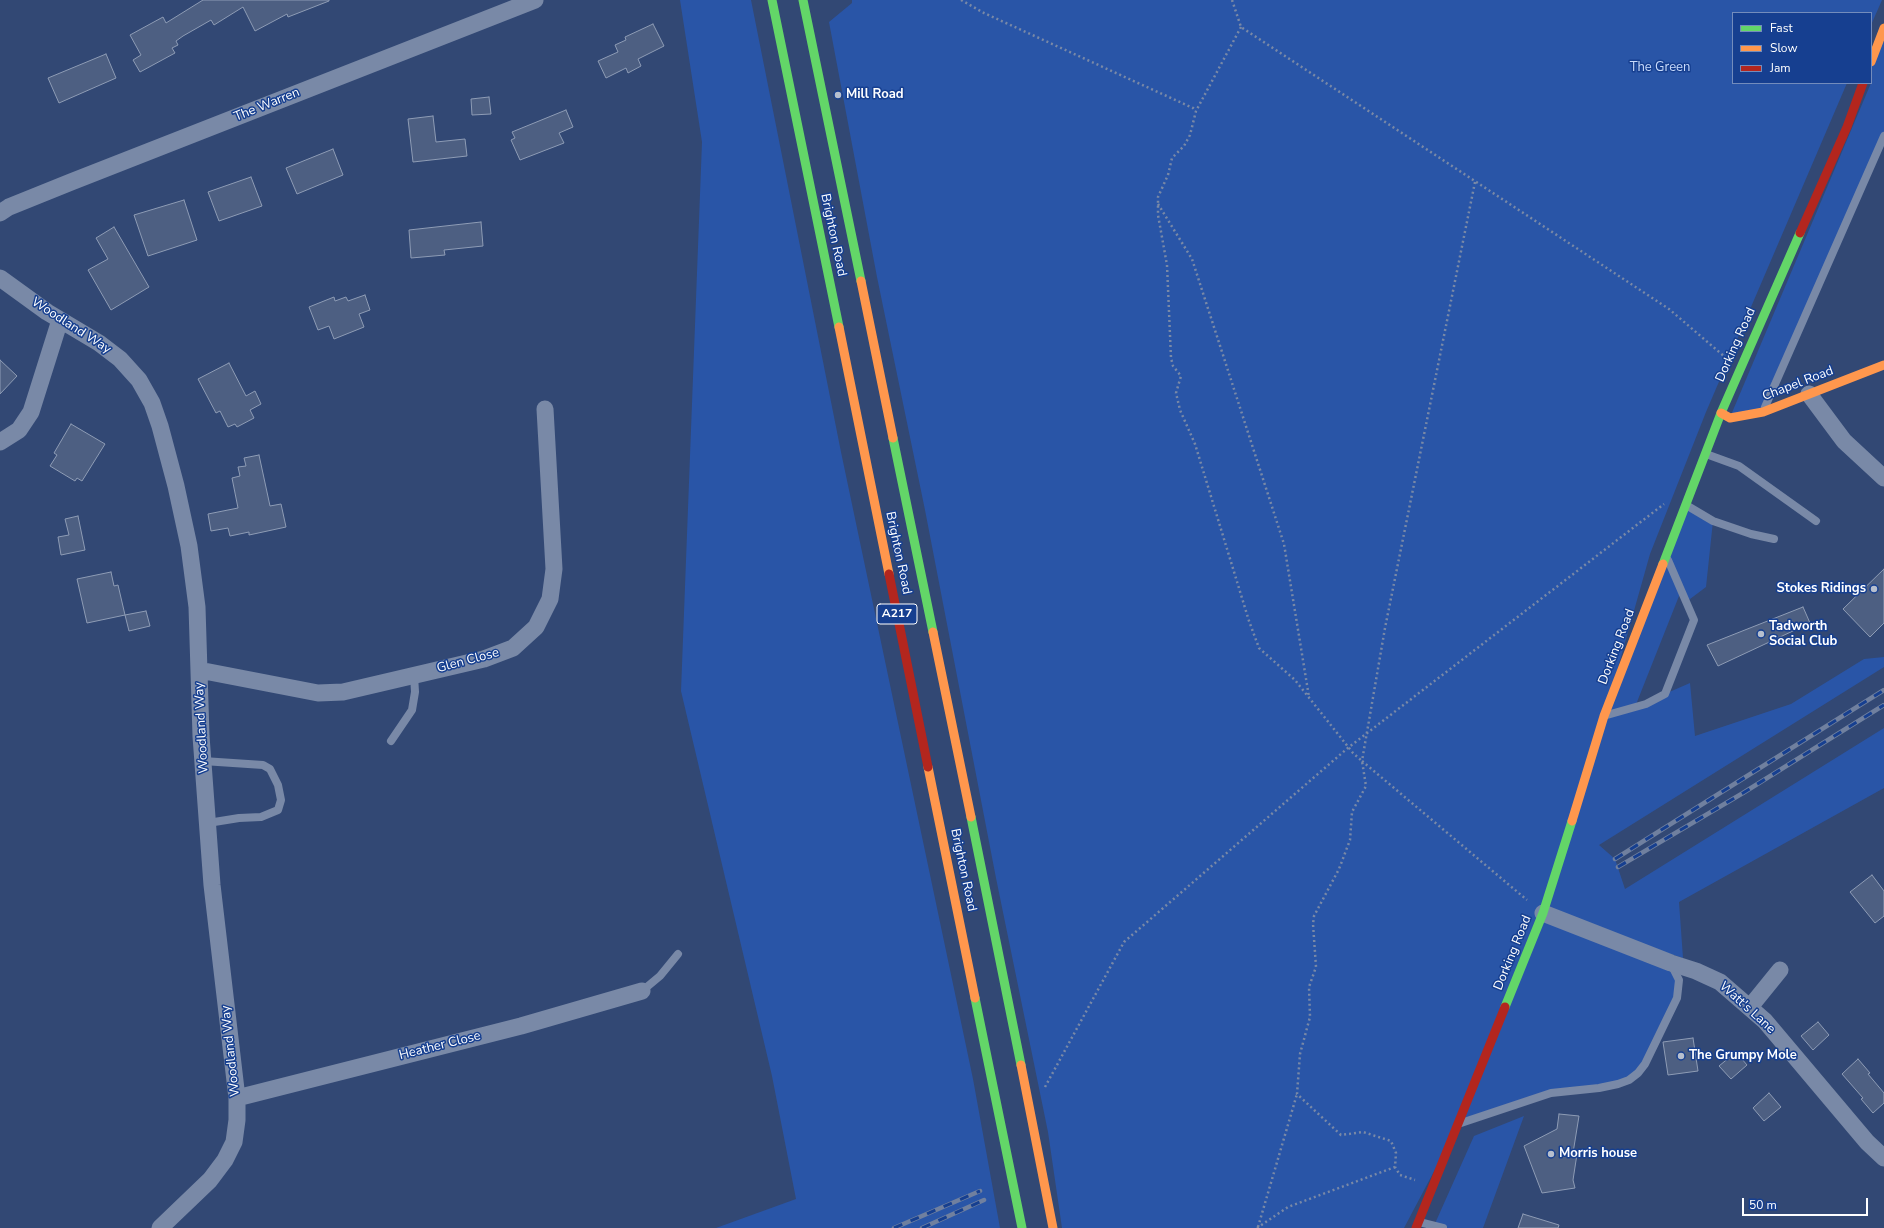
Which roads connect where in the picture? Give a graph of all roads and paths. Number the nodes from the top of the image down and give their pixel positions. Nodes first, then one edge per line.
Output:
1 (534, 0) edge
2 (772, 0) edge
3 (803, 0) edge
4 (961, 0) edge
5 (1232, 0) edge
6 (1242, 27) junction
7 (1884, 28) edge
8 (1881, 41) edge
9 (1872, 60) edge
10 (1863, 84) edge
11 (1196, 111) junction
12 (1884, 136) edge
13 (1475, 182) junction
14 (1158, 204) junction
15 (0, 213) edge
16 (0, 278) edge
17 (60, 320) junction
18 (1884, 365) edge
19 (1739, 369) junction
20 (1809, 394) junction
21 (545, 409) dead end
22 (1763, 412) junction
23 (1721, 413) junction
24 (0, 442) edge
25 (1705, 453) junction
26 (1884, 478) edge
27 (1669, 500) dead end
28 (1686, 504) junction
29 (1816, 521) dead end
30 (1774, 539) dead end
31 (1666, 556) junction
32 (199, 670) junction
33 (414, 675) junction
34 (1309, 698) junction
35 (1604, 716) junction
36 (1366, 733) junction
37 (391, 741) dead end
38 (1349, 747) junction
39 (203, 761) junction
40 (1362, 761) junction
41 (208, 823) junction
42 (1543, 913) junction
43 (678, 954) dead end
44 (1671, 963) junction
45 (1780, 970) dead end
46 (642, 991) joint
47 (1750, 1007) junction
48 (1296, 1094) junction
49 (236, 1098) junction
50 (1030, 1114) junction
51 (1459, 1124) junction
52 (1884, 1158) edge
53 (1395, 1167) junction
54 (1429, 1198) junction
55 (1417, 1225) edge
56 (160, 1228) edge
57 (1022, 1228) edge
58 (1053, 1228) edge
59 (1257, 1228) edge
60 (1442, 1228) edge

1 - 15 street, The Warren
2 - 57 main road, Brighton Road / A217
3 - 50 main road, Brighton Road / A217
4 - 11 path
5 - 6 path
6 - 11 path
6 - 13 path
7 - 8 main road
8 - 9 main road
10 - 19 main road, Dorking Road
11 - 14 path
12 - 22 lane
13 - 19 path
13 - 36 path
14 - 34 path
14 - 34 path
16 - 17 street, Woodland Way
17 - 24 street
17 - 32 street, Woodland Way
18 - 20 main road, Chapel Road
19 - 23 main road, Dorking Road
20 - 22 main road, Chapel Road
20 - 26 street
21 - 33 street, Glen Close
22 - 23 main road, Chapel Road
23 - 25 main road, Dorking Road
25 - 28 main road, Dorking Road
25 - 29 lane
27 - 36 path
28 - 30 lane
28 - 31 main road, Dorking Road
31 - 35 main road, Dorking Road
31 - 35 lane
32 - 33 street, Glen Close
32 - 39 street, Woodland Way
33 - 37 lane
34 - 38 path
35 - 42 main road, Dorking Road
36 - 38 path
36 - 40 path
38 - 40 path
38 - 50 path
39 - 41 street, Woodland Way
39 - 41 lane
40 - 42 path
40 - 48 path
41 - 49 street, Woodland Way
42 - 44 street, Watt's Lane
42 - 51 main road, Dorking Road
43 - 46 lane
44 - 47 street, Watt's Lane
44 - 51 lane
45 - 47 street
46 - 49 street, Heather Close
47 - 52 street, Watt's Lane
48 - 53 path
48 - 59 path
49 - 56 street, Woodland Way
50 - 58 main road, Brighton Road / A217
51 - 54 main road, Dorking Road
53 - 54 path
53 - 59 path
54 - 55 main road, Dorking Road
55 - 60 lane

